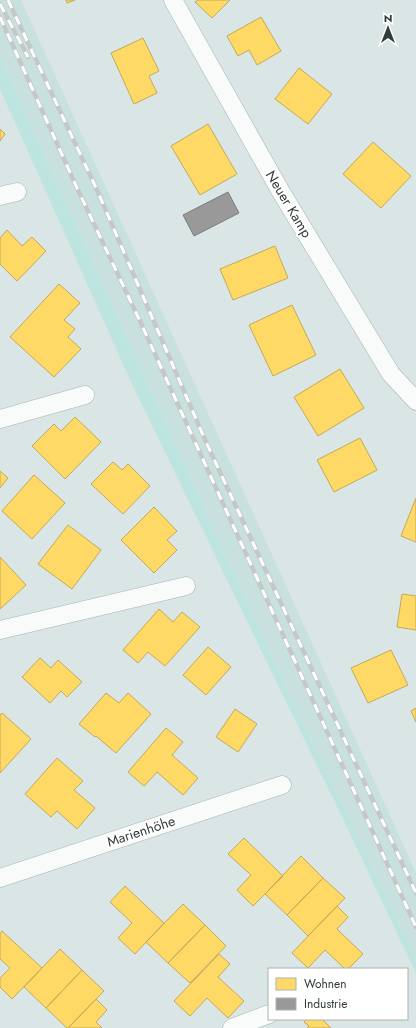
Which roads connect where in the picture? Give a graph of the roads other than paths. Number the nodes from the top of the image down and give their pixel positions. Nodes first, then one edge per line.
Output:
1 (173, 0) edge
2 (85, 395) dead end
3 (416, 402) edge
4 (0, 419) edge
5 (186, 586) dead end
6 (0, 630) edge
7 (282, 785) dead end
8 (0, 878) edge
9 (268, 1014) edge
10 (232, 1028) edge

1 - 3 street, Neuer Kamp
2 - 4 street
5 - 6 street
7 - 8 street, Marienhöhe
9 - 10 street

